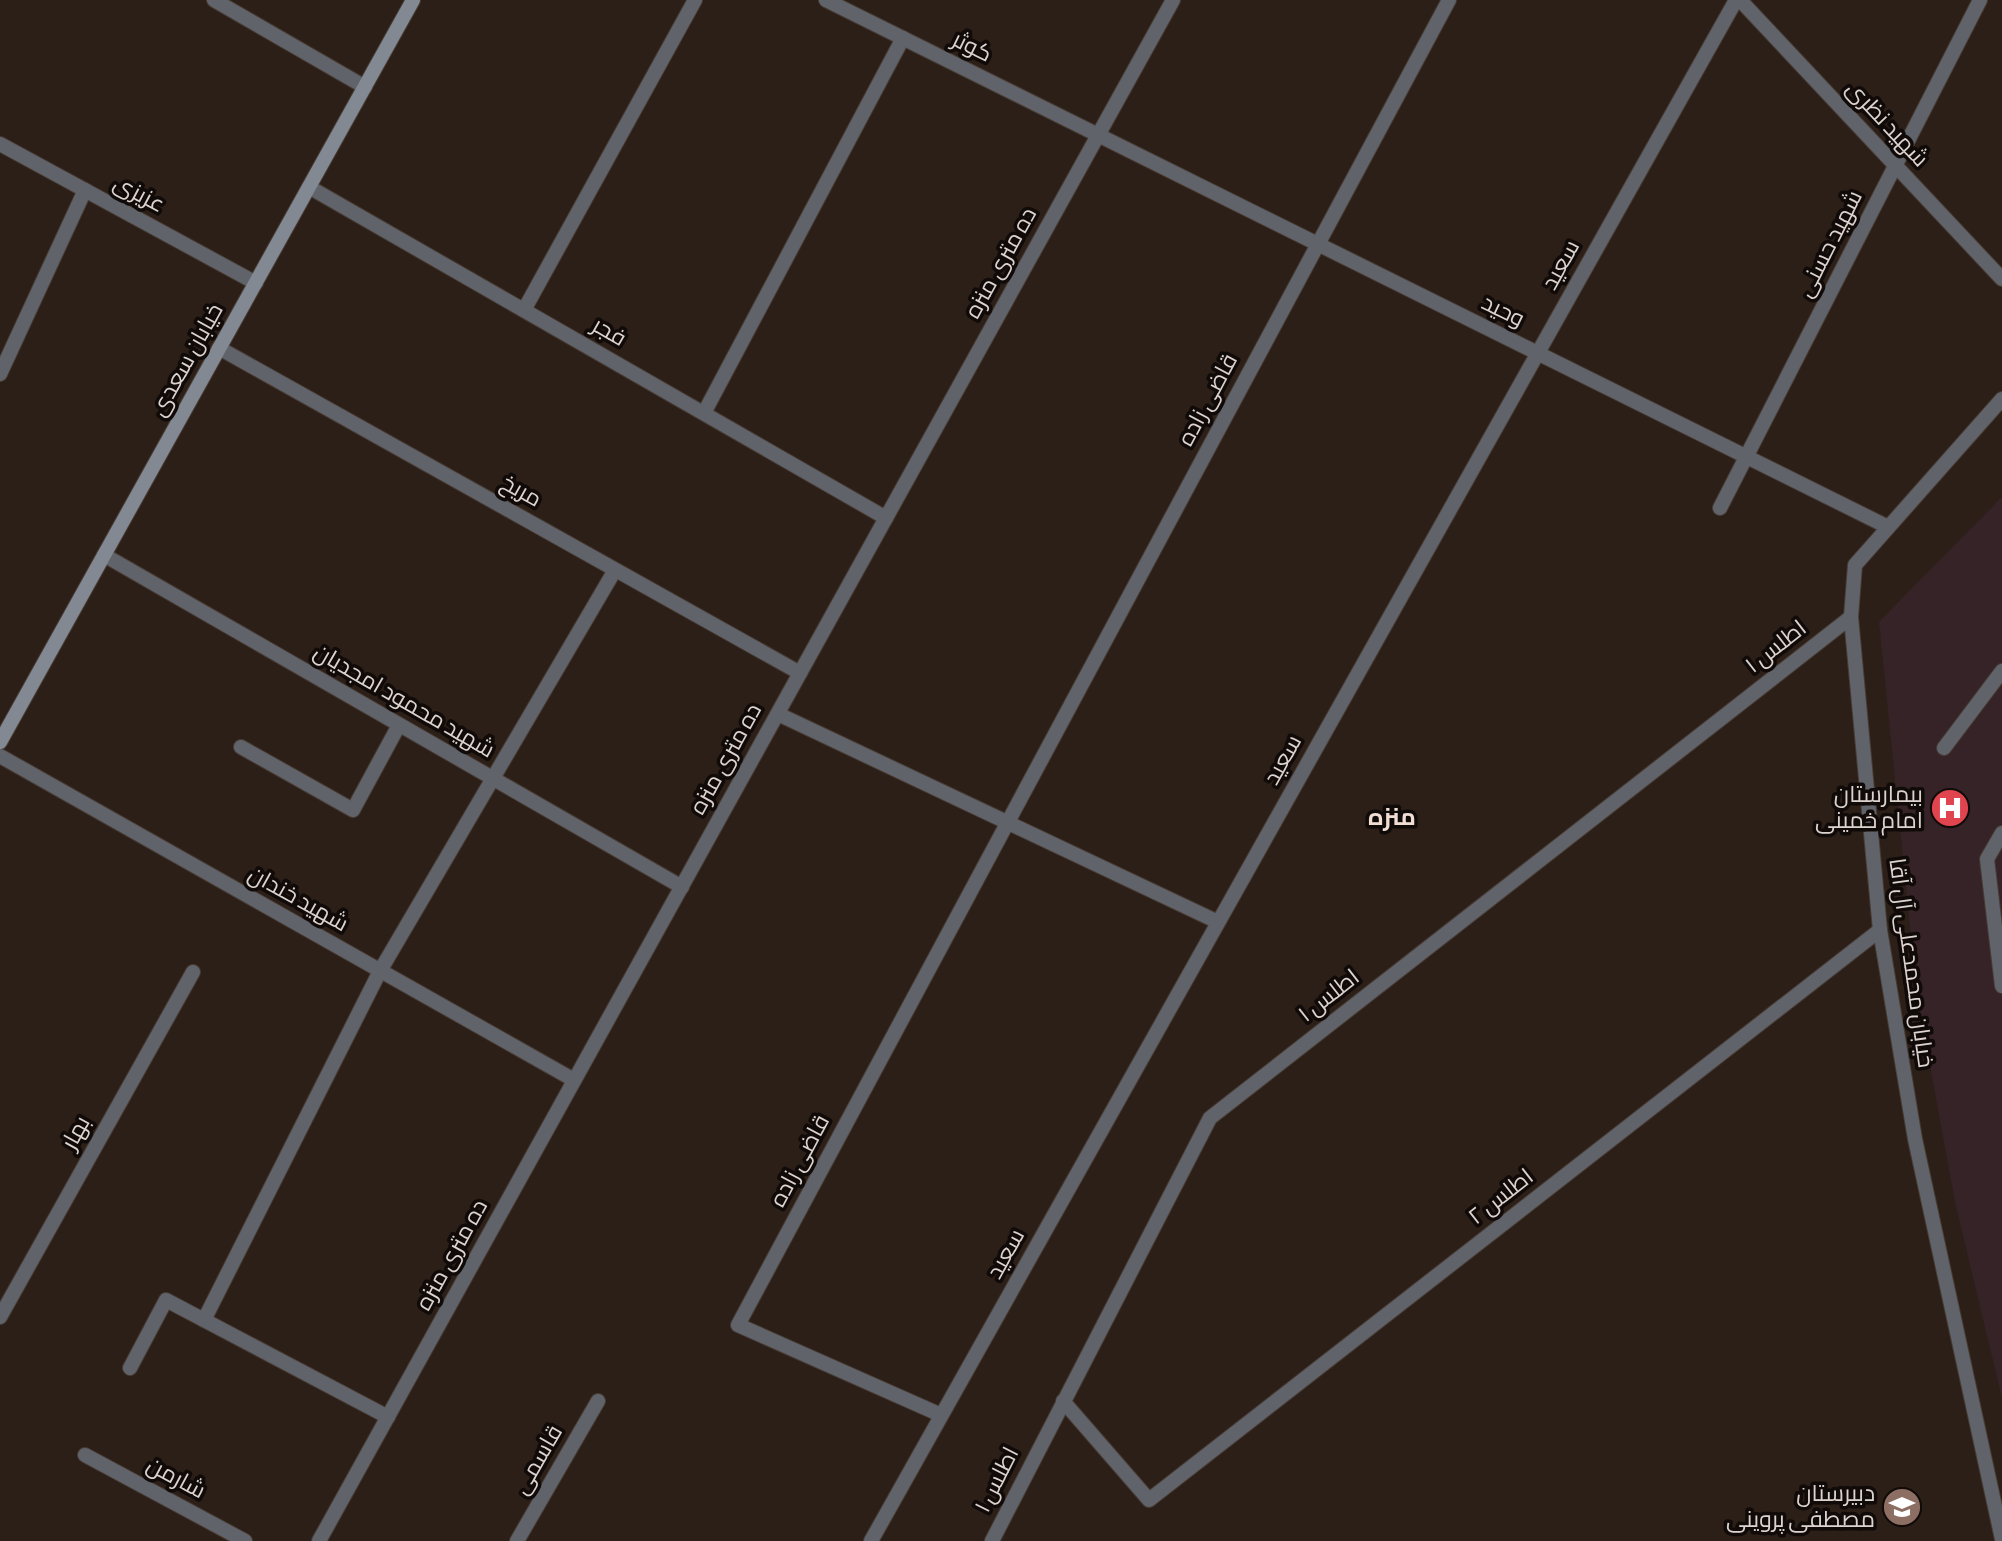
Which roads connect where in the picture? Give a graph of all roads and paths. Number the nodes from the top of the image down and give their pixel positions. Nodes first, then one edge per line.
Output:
1 (214, 0) edge
2 (413, 0) edge
3 (695, 0) edge
4 (826, 0) edge
5 (1174, 0) edge
6 (1449, 0) edge
7 (1738, 0) edge
8 (1980, 0) edge
9 (903, 38) junction
10 (365, 87) junction
11 (1098, 135) junction
12 (0, 144) edge
13 (1895, 166) junction
14 (309, 187) junction
15 (85, 190) junction
16 (1318, 244) junction
17 (2002, 279) edge
18 (256, 283) junction
19 (524, 310) junction
20 (219, 348) junction
21 (1537, 353) junction
22 (0, 374) edge
23 (2002, 399) edge
24 (704, 413) junction
25 (1747, 457) junction
26 (1720, 508) dead end
27 (886, 518) junction
28 (1888, 527) junction
29 (104, 555) junction
30 (615, 570) junction
31 (1851, 617) junction
32 (2002, 671) edge
33 (800, 673) junction
34 (778, 714) junction
35 (399, 725) junction
36 (0, 741) edge
37 (241, 747) dead end
38 (1944, 748) dead end
39 (0, 756) edge
40 (493, 778) junction
41 (1008, 822) junction
42 (2002, 832) edge
43 (682, 887) junction
44 (1219, 922) junction
45 (1880, 930) junction
46 (380, 971) junction
47 (193, 972) dead end
48 (2002, 986) edge
49 (575, 1080) junction
50 (0, 1317) edge
51 (204, 1320) junction
52 (130, 1368) dead end
53 (598, 1401) dead end
54 (1063, 1401) junction
55 (941, 1415) junction
56 (388, 1418) junction
57 (85, 1455) dead end
58 (2002, 1539) edge
59 (245, 1541) edge
60 (319, 1541) edge
61 (517, 1541) edge
62 (871, 1541) edge
63 (992, 1541) edge

1 - 10 street
2 - 10 main road, خیابان سعدی
3 - 19 street
4 - 9 street, کوثر
5 - 11 street, ده متری منزه
6 - 16 street, قاضی زاده
7 - 13 street, شهید نظری
7 - 21 street, سعید
8 - 13 street, شهید حسنی
9 - 11 street, کوثر
9 - 24 street
10 - 14 main road, خیابان سعدی
11 - 16 street, وحید
11 - 27 street, ده متری منزه
12 - 15 street, عزیزی
13 - 17 street, شهید نظری
13 - 25 street, شهید حسنی
14 - 18 main road, خیابان سعدی
14 - 19 street, فجر
15 - 18 street, عزیزی
15 - 22 street
16 - 21 street, وحید
16 - 41 street, قاضی زاده
18 - 20 main road, خیابان سعدی
19 - 24 street, فجر
20 - 29 main road, خیابان سعدی
20 - 30 street, مریخ
21 - 25 street, وحید
21 - 44 street, سعید
23 - 28 street, خیابان محمدعلی آل آقا
24 - 27 street, فجر
25 - 26 street, شهید حسنی
25 - 28 street, وحید
27 - 33 street, ده متری منزه
28 - 31 street, خیابان محمدعلی آل آقا
29 - 35 street, شهید محمود امجدیان
29 - 36 main road, خیابان سعدی
30 - 33 street, مریخ
30 - 40 street
31 - 45 street, خیابان محمدعلی آل آقا
31 - 54 street, اطلس ۱
32 - 38 street
33 - 34 street, ده متری منزه
34 - 41 street
34 - 43 street, ده متری منزه
35 - 37 street
35 - 40 street, شهید محمود امجدیان
39 - 46 street, شهید خندان
40 - 43 street, شهید محمود امجدیان
40 - 46 street
41 - 44 street
41 - 55 street, قاضی زاده
42 - 48 street
43 - 49 street, ده متری منزه
44 - 55 street, سعید
45 - 54 street, اطلس ۲
45 - 58 street, خیابان محمدعلی آل آقا
46 - 49 street, شهید خندان
46 - 51 street
47 - 50 street, بهار
49 - 56 street, ده متری منزه
51 - 52 street
51 - 56 street
53 - 61 street, قاسمی
54 - 63 street, اطلس ۱
55 - 62 street, سعید
56 - 60 street, ده متری منزه
57 - 59 street, شارمن

